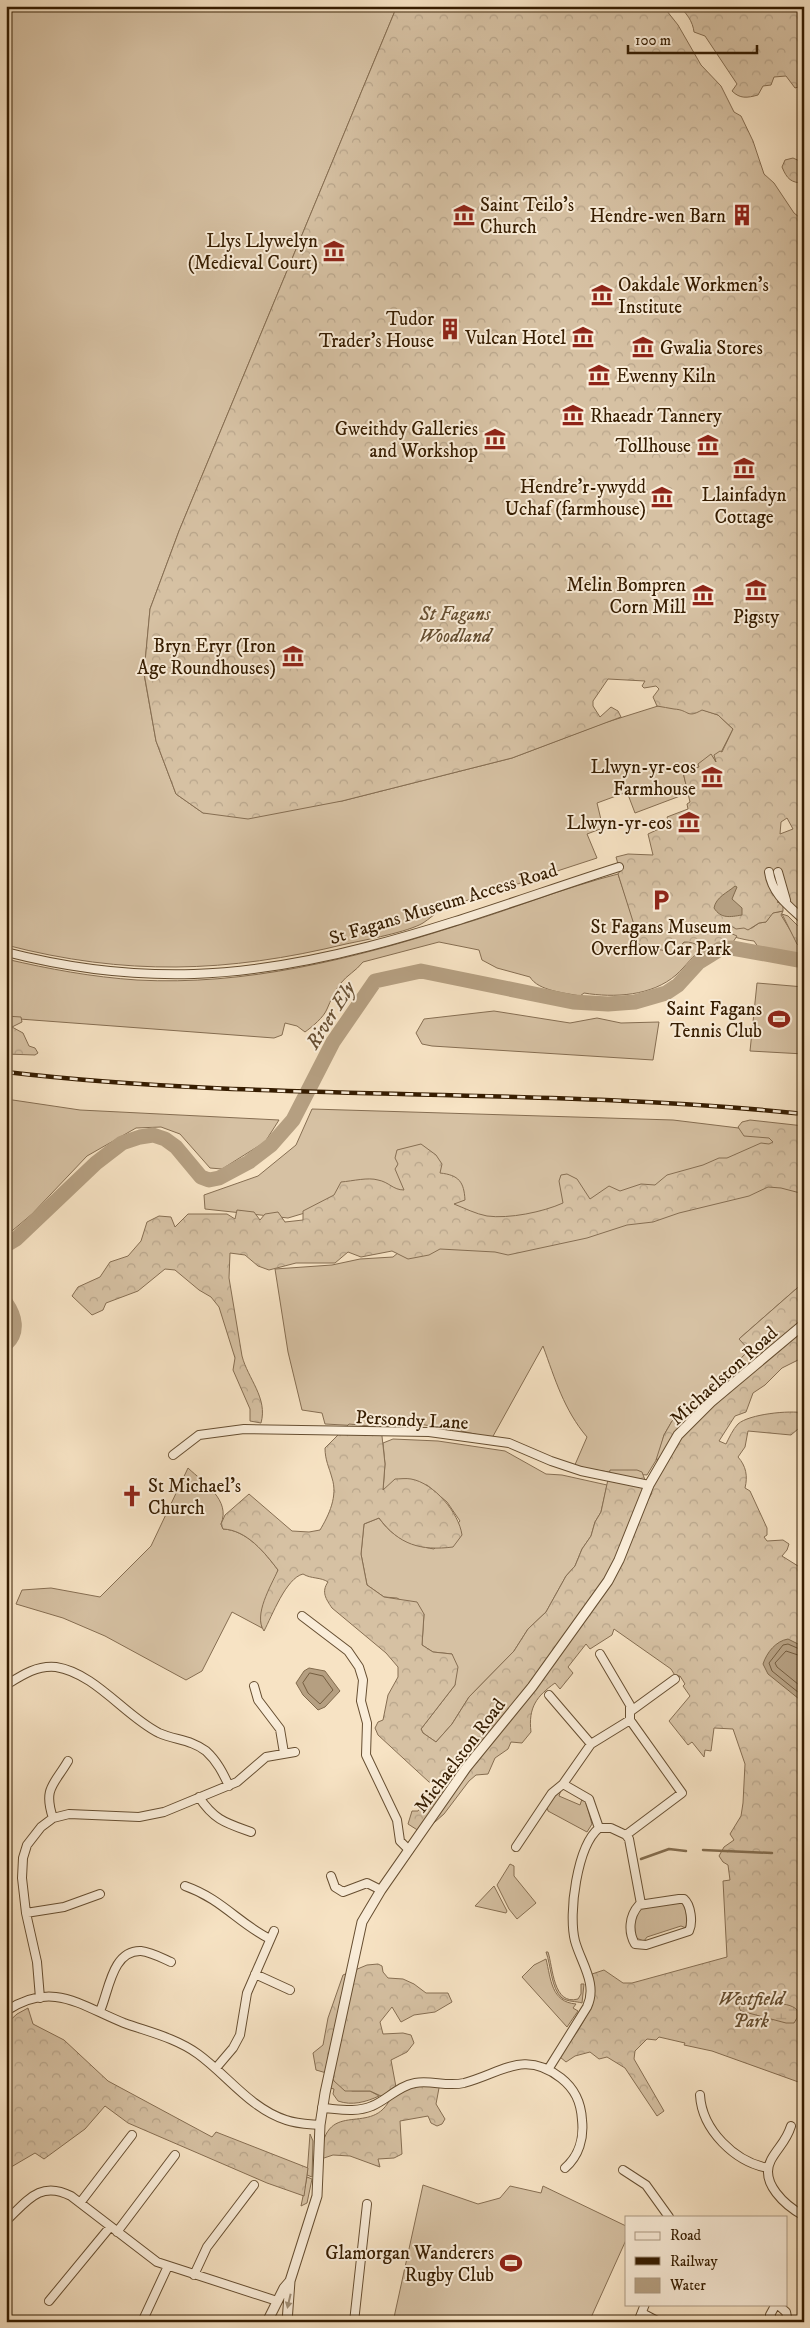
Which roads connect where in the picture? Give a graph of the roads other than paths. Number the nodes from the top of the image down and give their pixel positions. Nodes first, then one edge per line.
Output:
1 (619, 867) dead end
2 (774, 872) dead end
3 (804, 920) edge
4 (6, 952) edge
5 (804, 1324) edge
6 (174, 1455) dead end
7 (649, 1485) junction
8 (302, 1616) dead end
9 (600, 1654) dead end
10 (675, 1679) dead end
11 (6, 1685) edge
12 (254, 1686) dead end
13 (549, 1695) dead end
14 (631, 1711) junction
15 (630, 1720) junction
16 (591, 1744) junction
17 (295, 1752) dead end
18 (284, 1753) junction
19 (68, 1761) dead end
20 (563, 1784) junction
21 (229, 1786) junction
22 (200, 1797) junction
23 (54, 1818) junction
24 (599, 1828) junction
25 (251, 1832) dead end
26 (626, 1835) junction
27 (516, 1847) dead end
28 (409, 1850) junction
29 (331, 1876) dead end
30 (185, 1886) dead end
31 (381, 1890) junction
32 (100, 1894) dead end
33 (641, 1904) junction
34 (26, 1913) junction
35 (274, 1931) dead end
36 (270, 1940) junction
37 (171, 1962) dead end
38 (255, 1974) junction
39 (290, 1990) dead end
40 (40, 1998) junction
41 (6, 2011) edge
42 (100, 2011) junction
43 (216, 2068) junction
44 (549, 2068) junction
45 (700, 2095) dead end
46 (322, 2108) junction
47 (320, 2125) junction
48 (791, 2126) dead end
49 (132, 2135) dead end
50 (175, 2154) dead end
51 (565, 2168) dead end
52 (768, 2168) junction
53 (623, 2170) dead end
54 (254, 2185) dead end
55 (80, 2203) junction
56 (367, 2204) dead end
57 (668, 2216) edge
58 (804, 2216) edge
59 (6, 2221) edge
60 (110, 2227) junction
61 (117, 2232) junction
62 (168, 2266) junction
63 (194, 2275) junction
64 (290, 2281) junction
65 (49, 2301) dead end
66 (277, 2301) junction
67 (645, 2306) edge
68 (775, 2306) edge
69 (778, 2306) edge
70 (642, 2314) junction
71 (142, 2322) edge
72 (267, 2322) edge
73 (286, 2322) edge
74 (354, 2322) edge
75 (638, 2322) edge
76 (659, 2322) edge
77 (774, 2322) edge
78 (784, 2322) edge

1 - 4 street, St Fagans Museum Access Road
2 - 3 street
5 - 7 street, Michaelston Road
6 - 7 street, Persondy Lane
7 - 28 street, Michaelston Road
8 - 28 street
9 - 14 street
10 - 14 street
11 - 21 street
12 - 18 street
13 - 16 street
14 - 15 street
15 - 16 street
15 - 26 street
16 - 20 street
17 - 18 street
18 - 21 street
19 - 23 street
20 - 24 street
20 - 27 street
21 - 22 street
22 - 23 street
22 - 25 street
23 - 34 street
24 - 26 street
24 - 44 street
26 - 33 street
28 - 31 street, Michaelston Road
29 - 31 street
30 - 36 street
31 - 46 street, Michaelston Road
32 - 34 street
33 - 33 street
34 - 40 street
35 - 36 street
36 - 38 street
37 - 42 street
38 - 39 street
38 - 43 street
40 - 41 street
40 - 42 street
42 - 43 street
43 - 47 street
44 - 46 street
44 - 51 street
45 - 52 street
46 - 47 street, Michaelston Road
47 - 64 street, Michaelston Road
48 - 52 street
49 - 55 street
50 - 61 street
52 - 58 street
53 - 57 street
54 - 63 street
55 - 59 street
55 - 60 street
56 - 74 street
60 - 61 street
60 - 65 street
61 - 62 street
62 - 63 street
62 - 71 street
63 - 66 street
64 - 66 street, Michaelston Road
64 -> 73 street, Michaelston Road
66 - 72 street, Michaelston Road
67 - 70 street
68 - 77 street
69 - 78 street
70 - 75 street
70 - 76 street

